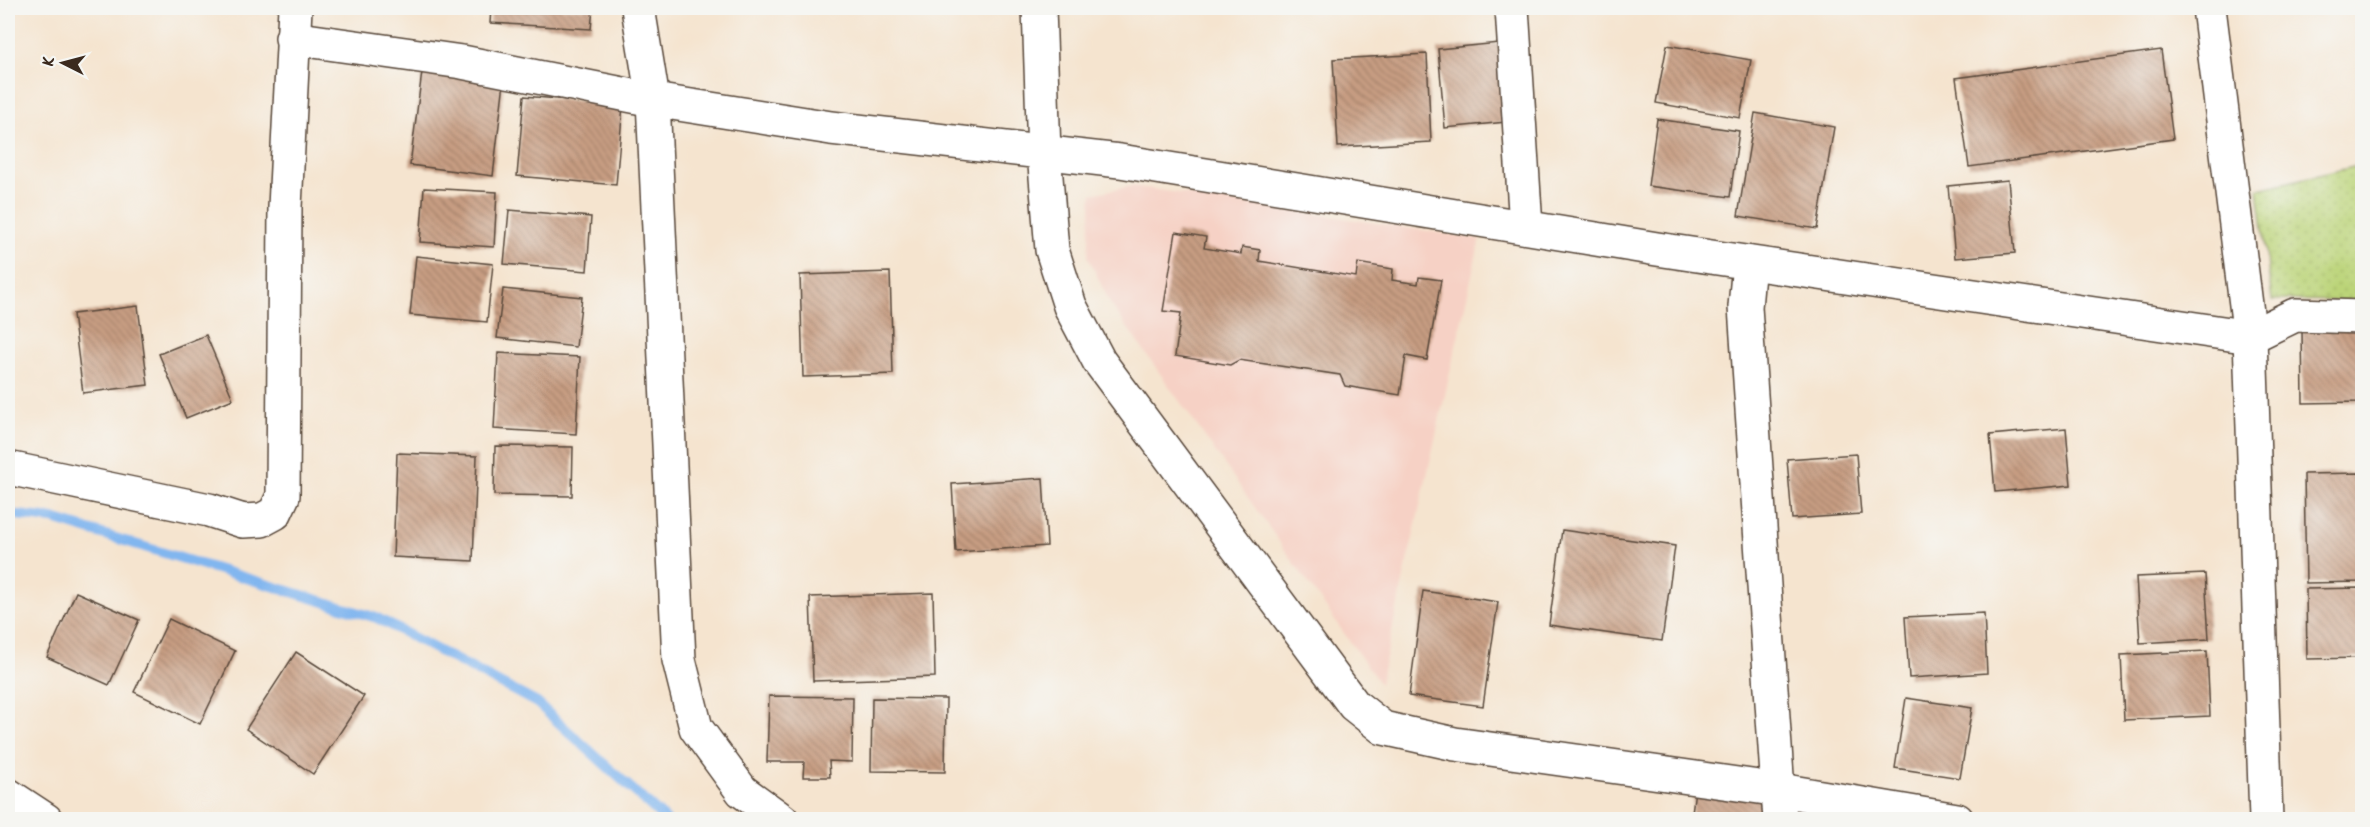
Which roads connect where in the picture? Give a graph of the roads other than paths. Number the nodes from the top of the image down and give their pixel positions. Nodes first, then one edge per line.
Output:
1 (638, 8) edge
2 (1039, 8) edge
3 (1512, 8) edge
4 (2209, 8) edge
5 (294, 23) edge
6 (653, 100) junction
7 (1044, 153) junction
8 (1526, 227) junction
9 (1749, 263) junction
10 (2362, 317) edge
11 (2250, 337) junction
12 (8, 468) edge
13 (8, 795) edge
14 (1780, 805) edge
15 (46, 819) edge
16 (782, 819) edge
17 (1957, 819) edge
18 (2266, 819) edge

1 - 6 main road
2 - 7 main road
3 - 8 main road
4 - 11 main road
5 - 6 main road
5 - 12 main road
6 - 7 main road
6 - 16 main road
7 - 8 main road
7 - 14 main road
8 - 9 main road
9 - 11 main road
9 - 14 main road
10 - 11 main road
11 - 18 main road
13 - 15 main road
14 - 17 main road

